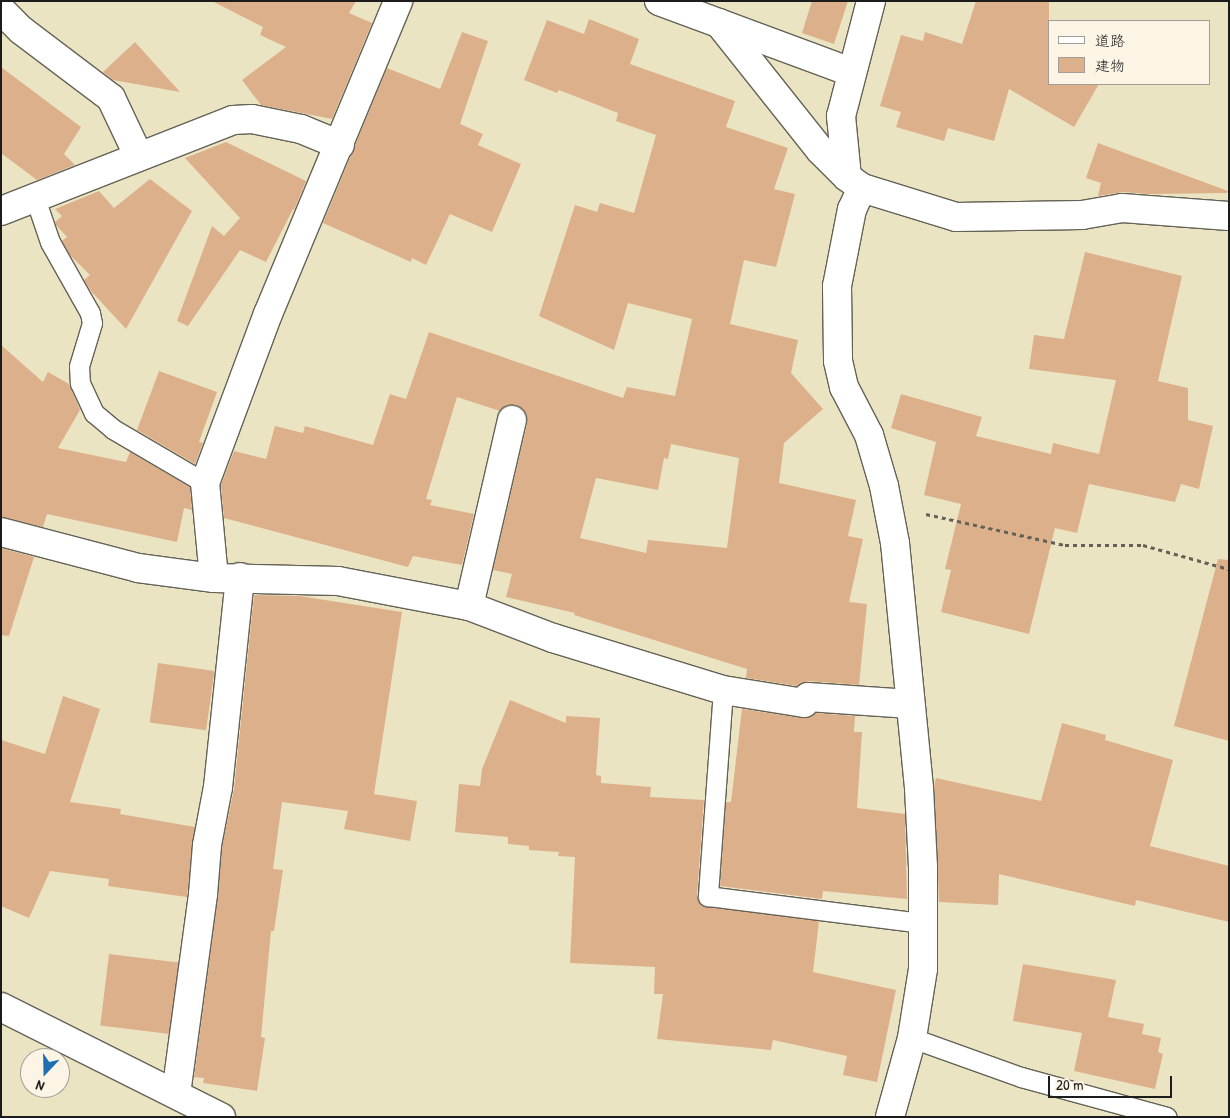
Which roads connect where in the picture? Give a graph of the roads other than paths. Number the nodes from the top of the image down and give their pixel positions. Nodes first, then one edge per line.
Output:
1 (398, 1) edge
2 (658, 1) edge
3 (871, 1) edge
4 (1, 10) edge
5 (718, 23) junction
6 (851, 72) junction
7 (340, 145) junction
8 (138, 157) junction
9 (855, 183) junction
10 (35, 198) junction
11 (1, 211) edge
12 (1229, 216) edge
13 (512, 420) dead end
14 (205, 483) junction
15 (1, 532) edge
16 (240, 577) junction
17 (214, 578) junction
18 (469, 606) junction
19 (723, 690) junction
20 (910, 704) junction
21 (923, 923) junction
22 (1, 1007) edge
23 (912, 1038) junction
24 (176, 1094) junction
25 (221, 1117) edge
26 (890, 1117) edge
27 (1167, 1117) edge

1 - 7 street
2 - 5 street
3 - 6 street
4 - 8 street
5 - 6 street
5 - 9 street
6 - 9 street
7 - 8 street
7 - 14 street
8 - 10 street
9 - 12 street
9 - 20 street
10 - 11 street
10 - 14 lane
13 - 18 street
14 - 17 street
15 - 17 street
16 - 17 street
16 - 18 street
16 - 24 street
18 - 19 street
19 - 20 street
19 - 21 lane
20 - 21 street
21 - 23 street
22 - 24 street
23 - 26 street
23 - 27 lane
24 - 25 street

